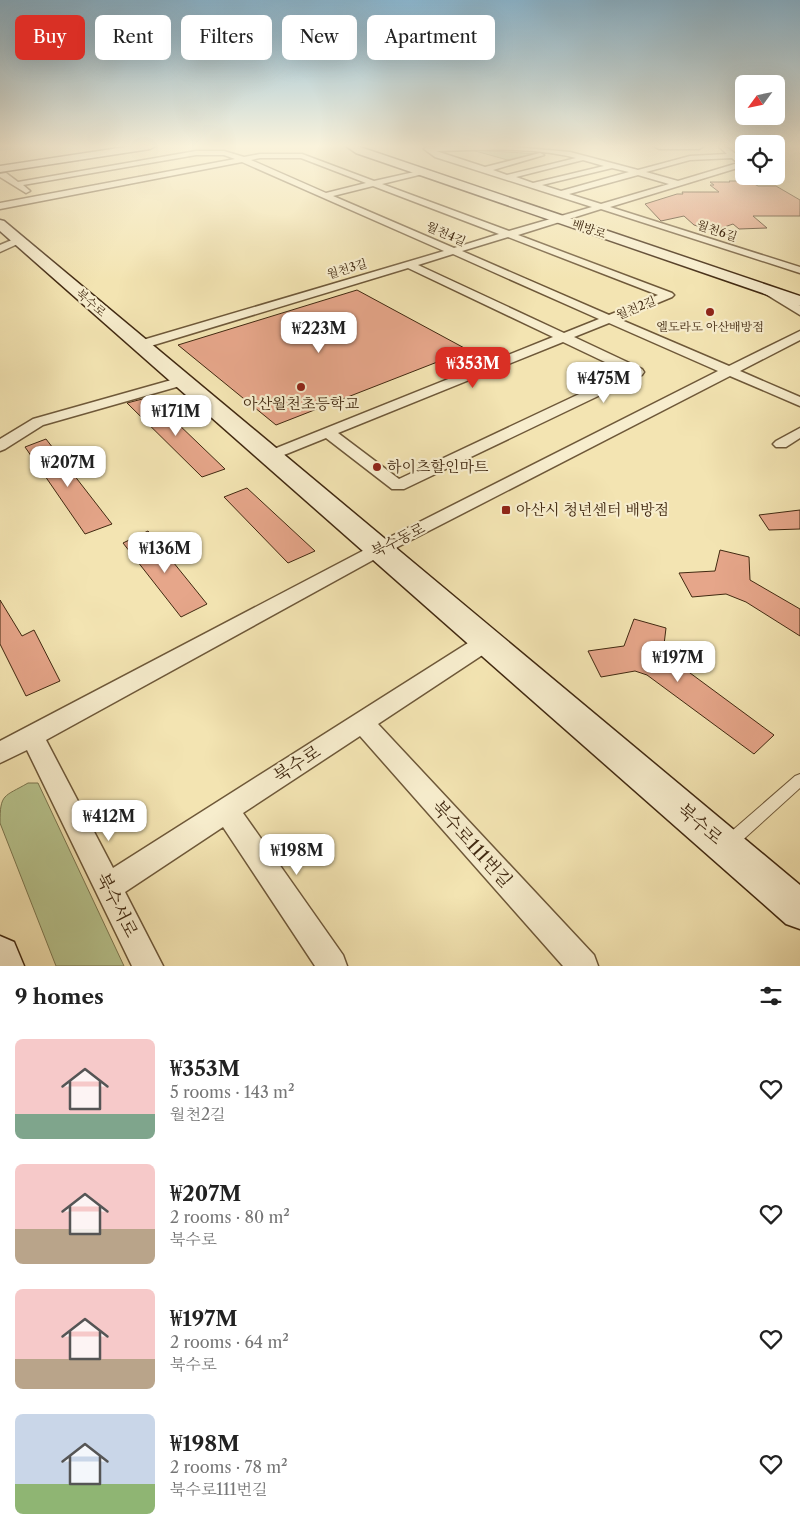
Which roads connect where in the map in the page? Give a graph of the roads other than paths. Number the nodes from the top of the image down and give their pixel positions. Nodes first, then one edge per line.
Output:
1 (26, 191) edge
2 (78, 191) edge
3 (317, 191) edge
4 (342, 191) edge
5 (395, 191) edge
6 (479, 191) edge
7 (486, 191) edge
8 (551, 191) edge
9 (571, 191) edge
10 (656, 191) edge
11 (560, 194) junction
12 (326, 195) junction
13 (37, 199) junction
14 (0, 206) edge
15 (603, 207) junction
16 (565, 219) junction
17 (0, 224) edge
18 (510, 235) junction
19 (19, 240) junction
20 (0, 249) edge
21 (455, 251) junction
22 (410, 265) junction
23 (800, 270) edge
24 (762, 288) junction
25 (800, 294) edge
26 (800, 301) edge
27 (800, 312) edge
28 (609, 319) junction
29 (799, 335) edge
30 (563, 337) junction
31 (140, 345) junction
32 (728, 371) junction
33 (182, 381) junction
34 (800, 402) edge
35 (328, 432) junction
36 (800, 432) edge
37 (781, 444) dead end
38 (0, 446) edge
39 (269, 456) junction
40 (378, 550) junction
41 (486, 642) junction
42 (362, 722) junction
43 (32, 736) junction
44 (0, 753) edge
45 (800, 780) edge
46 (226, 810) junction
47 (725, 846) junction
48 (108, 887) junction
49 (800, 910) edge
50 (0, 956) edge
51 (3, 966) edge
52 (148, 966) edge
53 (332, 966) edge
54 (583, 966) edge

1 - 13 street
2 - 13 street
3 - 12 street, 월천4길
4 - 12 street
5 - 18 street, 월천2길
6 - 16 street, 배방로
7 - 16 street, 배방로
8 - 11 street, 월천6길
9 - 11 street
10 - 15 street
11 - 15 street, 월천6길
12 - 21 street, 월천4길
13 - 14 street
15 - 16 street
15 - 23 street, 월천6길
16 - 18 street, 월천3길
16 - 24 street, 배방로
16 - 25 street, 배방로
17 - 19 street, 북수로
18 - 21 street, 월천3길
18 - 28 street, 월천2길
19 - 20 street
19 - 31 street, 북수로
21 - 22 street, 월천3길
21 - 28 street, 월천4길
22 - 30 street
22 - 31 street, 월천3길
24 - 26 street, 배방로
24 - 27 street
28 - 30 street, 월천2길
28 - 32 street, 월천4길
29 - 32 street, 북수동로
30 - 35 street, 월천2길
30 - 35 street
31 - 33 street, 북수로
32 - 34 street
32 - 40 street, 북수동로
33 - 38 street
33 - 39 street, 북수로
35 - 39 street, 월천2길
36 - 37 street
39 - 40 street, 북수로
40 - 41 street, 북수로
40 - 43 street, 북수동로
41 - 42 street, 북수로
41 - 47 street, 북수로
42 - 46 street, 북수로
42 - 54 street, 북수로111번길
43 - 44 street, 북수동로
43 - 48 street, 북수서로
45 - 47 lane
46 - 48 street, 북수로
46 - 53 street
47 - 49 street, 북수로
48 - 52 street, 북수서로
50 - 51 street

